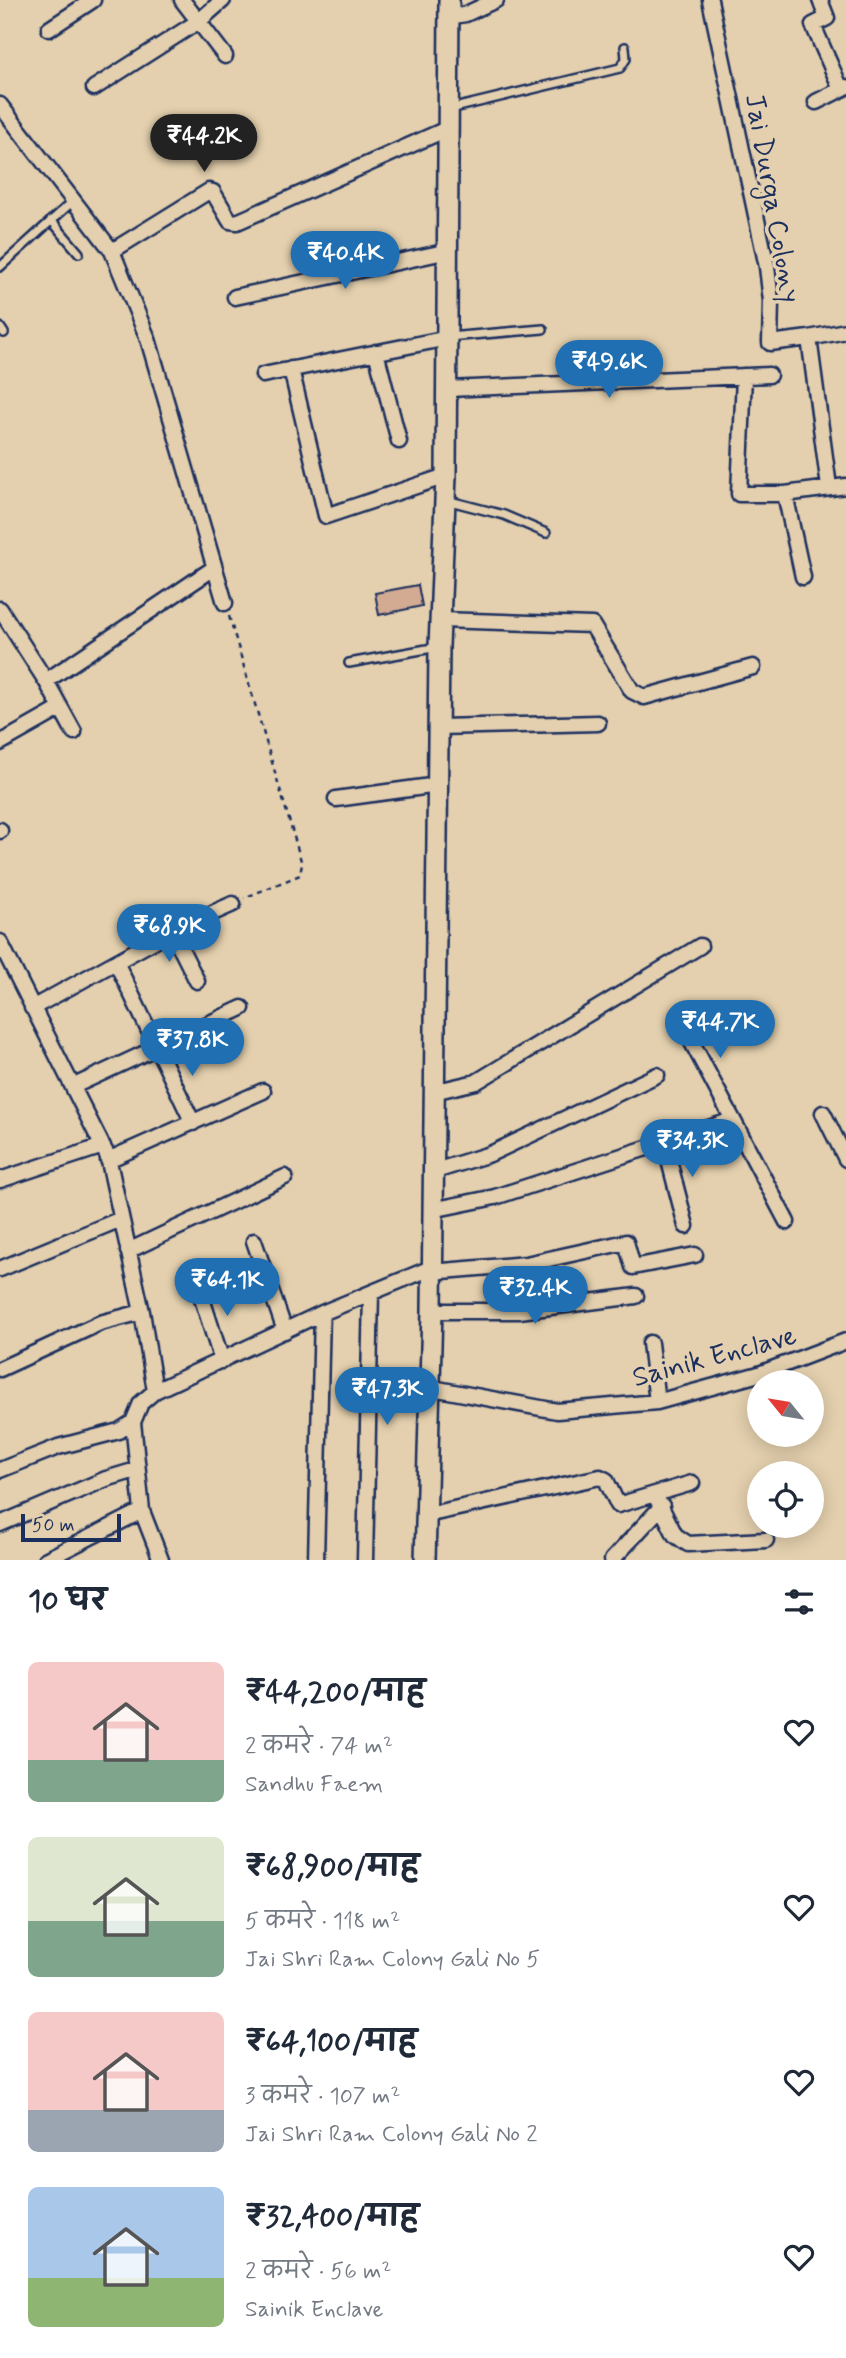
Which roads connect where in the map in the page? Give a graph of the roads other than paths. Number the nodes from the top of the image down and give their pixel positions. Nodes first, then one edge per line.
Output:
1 (93, 0) edge
2 (182, 0) edge
3 (223, 0) edge
4 (496, 0) edge
5 (710, 0) edge
6 (821, 0) edge
7 (448, 8) edge
8 (199, 21) junction
9 (49, 29) dead end
10 (625, 47) dead end
11 (225, 56) dead end
12 (844, 88) edge
13 (94, 89) dead end
14 (816, 102) dead end
15 (0, 105) edge
16 (449, 119) junction
17 (72, 202) junction
18 (51, 220) junction
19 (112, 251) junction
20 (449, 251) junction
21 (79, 253) dead end
22 (0, 267) edge
23 (235, 297) dead end
24 (543, 329) dead end
25 (846, 331) edge
26 (448, 338) junction
27 (809, 338) junction
28 (376, 352) junction
29 (291, 369) junction
30 (263, 375) dead end
31 (769, 375) dead end
32 (744, 376) junction
33 (447, 389) junction
34 (399, 441) dead end
35 (446, 476) junction
36 (846, 486) edge
37 (830, 487) junction
38 (785, 494) junction
39 (445, 500) junction
40 (546, 533) dead end
41 (214, 568) junction
42 (803, 576) dead end
43 (225, 603) road end
44 (0, 609) edge
45 (440, 621) junction
46 (439, 646) junction
47 (349, 663) dead end
48 (753, 667) dead end
49 (46, 681) junction
50 (61, 709) junction
51 (598, 723) dead end
52 (440, 727) junction
53 (74, 732) dead end
54 (0, 743) edge
55 (438, 785) junction
56 (336, 799) dead end
57 (237, 902) road end
58 (172, 931) junction
59 (0, 942) edge
60 (700, 946) dead end
61 (116, 962) junction
62 (197, 981) dead end
63 (32, 1008) junction
64 (242, 1008) dead end
65 (678, 1016) dead end
66 (159, 1047) junction
67 (657, 1075) dead end
68 (74, 1086) junction
69 (263, 1091) dead end
70 (433, 1091) junction
71 (823, 1113) dead end
72 (730, 1121) junction
73 (193, 1123) junction
74 (664, 1141) junction
75 (103, 1146) junction
76 (845, 1154) edge
77 (108, 1160) junction
78 (432, 1172) junction
79 (285, 1177) dead end
80 (0, 1180) edge
81 (432, 1210) junction
82 (121, 1219) junction
83 (787, 1222) dead end
84 (686, 1226) dead end
85 (254, 1241) dead end
86 (128, 1251) junction
87 (695, 1255) dead end
88 (0, 1269) edge
89 (431, 1270) junction
90 (198, 1286) dead end
91 (371, 1293) junction
92 (636, 1297) dead end
93 (432, 1311) junction
94 (142, 1312) junction
95 (322, 1313) junction
96 (285, 1331) junction
97 (846, 1341) edge
98 (650, 1342) dead end
99 (222, 1361) junction
100 (0, 1369) edge
101 (427, 1387) junction
102 (155, 1391) junction
103 (657, 1402) junction
104 (133, 1422) junction
105 (0, 1470) edge
106 (136, 1470) junction
107 (692, 1483) dead end
108 (658, 1500) junction
109 (142, 1511) junction
110 (426, 1515) junction
111 (0, 1524) edge
112 (766, 1540) dead end
113 (67, 1555) edge
114 (46, 1560) edge
115 (161, 1560) edge
116 (316, 1560) edge
117 (365, 1560) edge
118 (425, 1560) edge
119 (612, 1560) edge

1 - 9 street
2 - 8 street
3 - 8 street
4 - 7 street
5 - 27 street, Jai Durga Colony
6 - 12 street
7 - 16 street
8 - 11 street
8 - 13 street
10 - 16 lane
12 - 14 street
15 - 17 street
16 - 19 street
16 - 20 street
17 - 18 lane
17 - 19 street
18 - 21 lane
18 - 22 lane
19 - 41 street
20 - 23 street
20 - 26 street
24 - 26 lane
25 - 27 street
26 - 28 street
26 - 33 street
27 - 37 street, Jai Durga Colony
28 - 29 street
28 - 34 street
29 - 30 street
29 - 35 street
31 - 32 street
32 - 33 street
32 - 38 street
33 - 35 street
35 - 39 street
36 - 37 street
37 - 38 street
38 - 42 street
39 - 40 lane
39 - 45 street
41 - 43 street
41 - 49 street
44 - 49 street
45 - 46 street
45 - 48 street
46 - 47 lane
46 - 52 street
49 - 50 street
50 - 53 street
50 - 54 street
51 - 52 street
52 - 55 street
55 - 56 street
55 - 70 street
57 - 58 street
58 - 61 street
58 - 62 street
59 - 63 street
60 - 70 street
61 - 63 street
61 - 66 street
63 - 68 street
64 - 66 street
65 - 72 street
66 - 68 street
66 - 73 street
67 - 78 street
68 - 75 street
69 - 73 street
70 - 78 street
71 - 76 street
72 - 74 street
72 - 83 street
73 - 77 street
74 - 81 street
74 - 84 street
75 - 77 street
75 - 80 street
77 - 82 street
78 - 81 street
79 - 86 street
81 - 89 street
82 - 86 street
82 - 88 street
85 - 96 street
86 - 94 street
87 - 89 street
89 - 91 street
89 - 93 street
90 - 99 street
91 - 95 street
91 - 117 street
92 - 93 street
93 - 101 street
94 - 100 street
94 - 102 street
95 - 96 street
95 - 116 street
96 - 99 street
97 - 103 street, Sainik Enclave
98 - 103 street
99 - 102 street
101 - 103 street, Sainik Enclave
101 - 110 street
102 - 104 street
104 - 105 street
104 - 106 street
106 - 109 street
106 - 111 street
107 - 108 street
108 - 110 street
108 - 112 street
108 - 119 street
109 - 113 street
109 - 115 street
110 - 118 street
113 - 114 street

